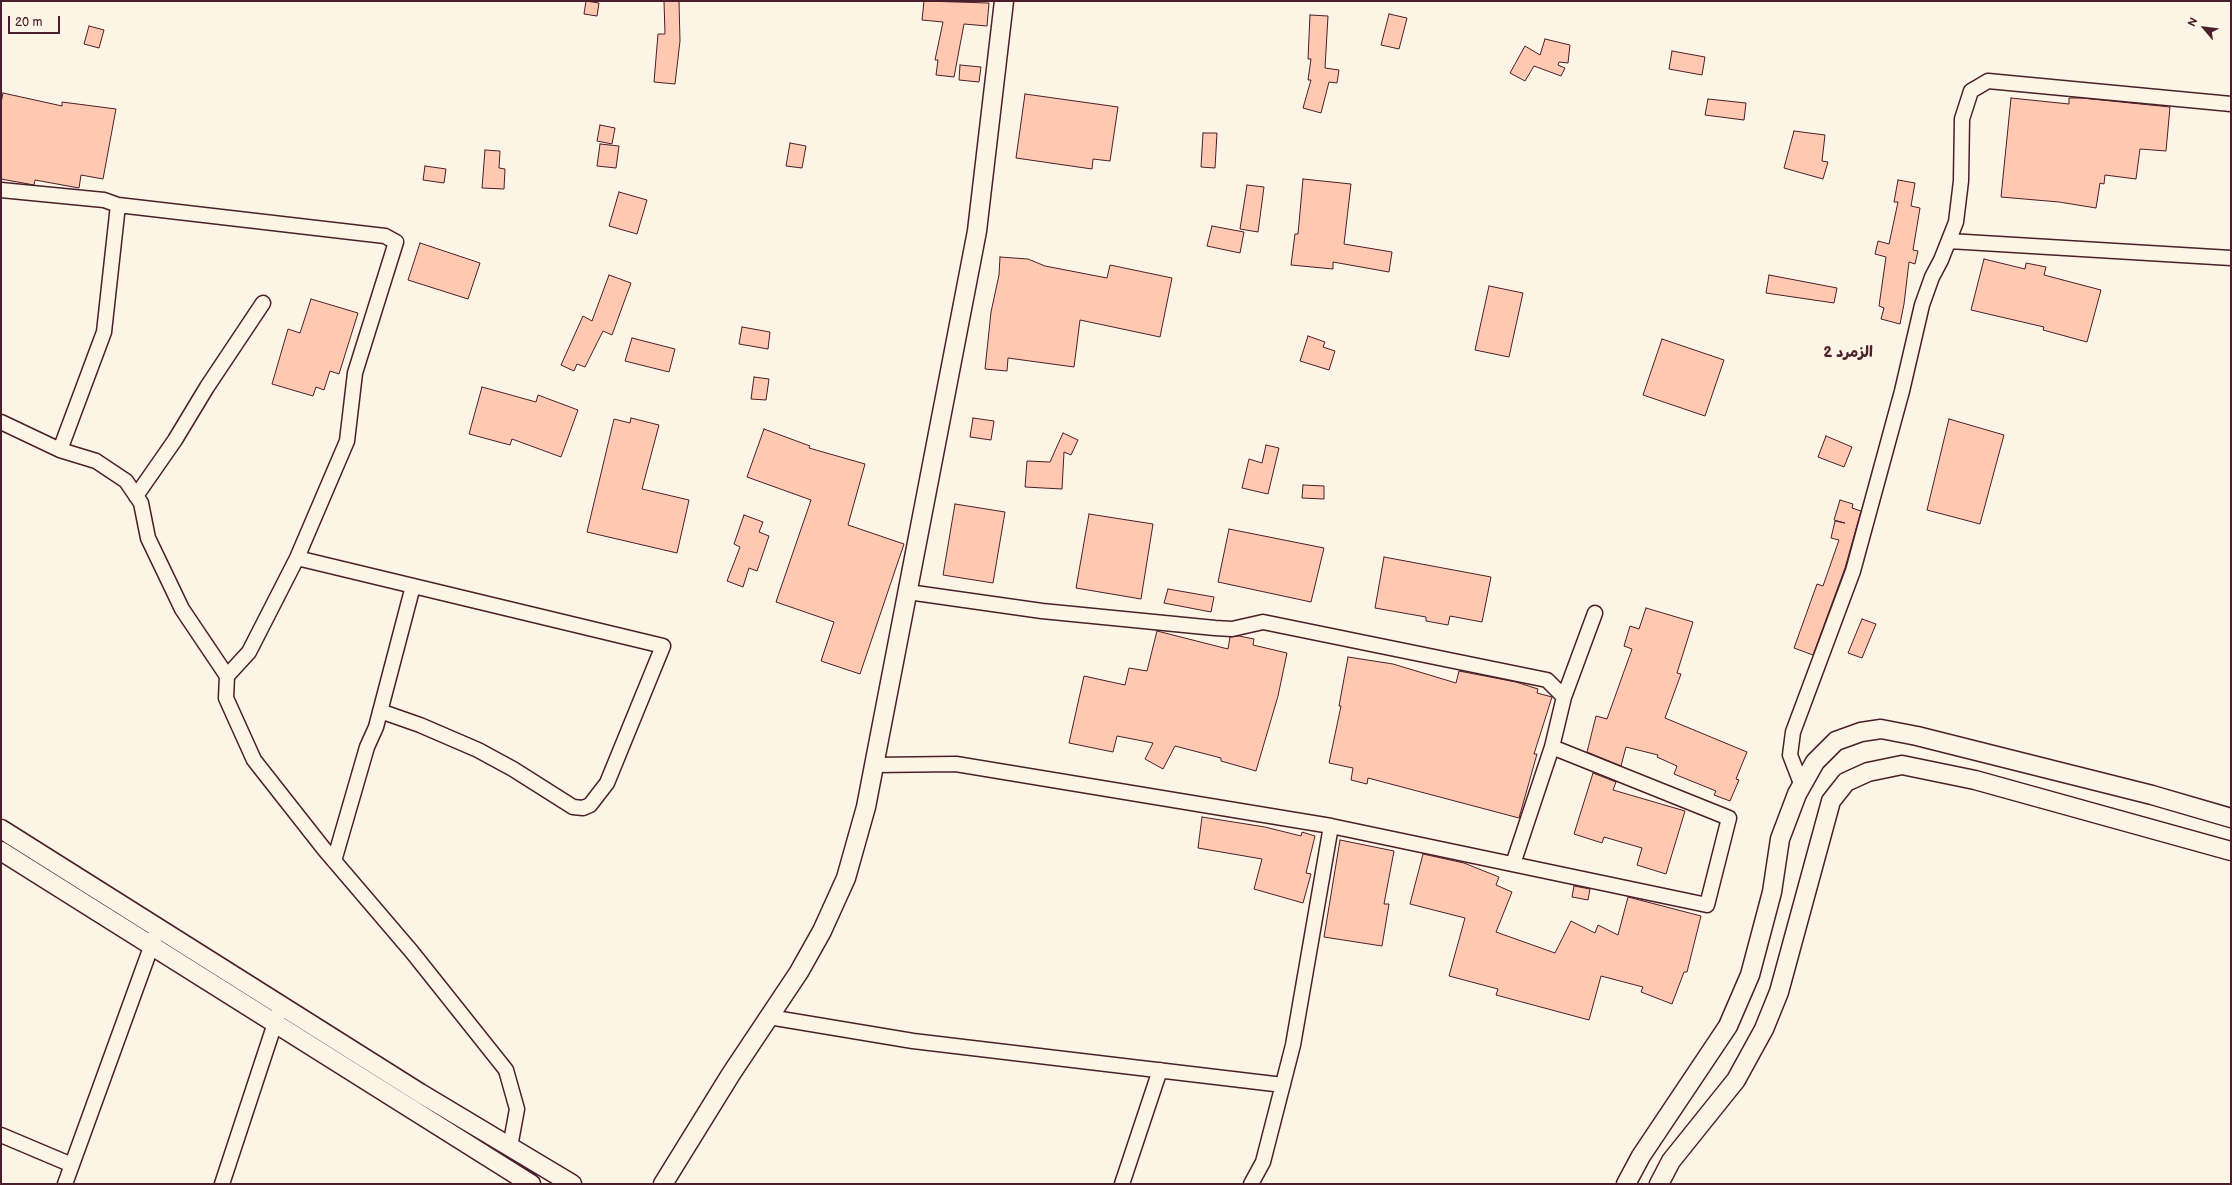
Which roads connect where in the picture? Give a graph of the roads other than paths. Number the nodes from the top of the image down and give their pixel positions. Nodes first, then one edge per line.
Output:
1 (1004, 1) edge
2 (2231, 104) edge
3 (1, 190) edge
4 (118, 205) junction
5 (1948, 241) junction
6 (2231, 258) edge
7 (263, 303) dead end
8 (1, 422) edge
9 (60, 450) junction
10 (136, 496) junction
11 (298, 558) junction
12 (413, 586) junction
13 (908, 592) junction
14 (1595, 613) dead end
15 (227, 676) junction
16 (1564, 696) junction
17 (380, 711) junction
18 (1552, 747) junction
19 (874, 765) junction
20 (1802, 786) junction
21 (2231, 818) edge
22 (1332, 826) junction
23 (1, 829) edge
24 (1, 851) edge
25 (2231, 851) edge
26 (334, 861) junction
27 (1514, 864) junction
28 (158, 928) junction
29 (151, 945) junction
30 (281, 1006) junction
31 (769, 1017) junction
32 (275, 1023) junction
33 (1160, 1070) junction
34 (1283, 1085) junction
35 (1, 1135) edge
36 (510, 1147) junction
37 (72, 1165) junction
38 (65, 1184) edge
39 (222, 1184) edge
40 (531, 1184) edge
41 (572, 1184) edge
42 (663, 1184) edge
43 (1122, 1184) edge
44 (1251, 1184) edge
45 (1626, 1184) edge
46 (1659, 1184) edge

1 - 13 street
2 - 5 street
3 - 4 street
4 - 9 street
4 - 11 street
5 - 6 street
5 - 20 street
7 - 10 street
8 - 9 street
9 - 10 street
10 - 15 street
11 - 12 street
11 - 15 street
12 - 17 street
12 - 17 street
13 - 16 street
13 - 19 street
14 - 16 street
15 - 26 street
16 - 18 street
17 - 26 street
18 - 27 street
18 - 27 street
19 - 22 street
19 - 31 street
20 - 21 street
20 - 45 street
22 - 27 street
22 - 34 street
23 - 28 street
24 - 29 street
25 - 46 street
26 - 36 street
28 - 29 street
28 - 30 street
29 - 32 street
29 - 37 street
30 - 32 street
30 - 36 street
31 - 33 street
31 - 42 street
32 - 39 street
32 - 40 street
33 - 34 street
33 - 43 street
34 - 44 street
35 - 37 street
36 - 41 street
37 - 38 street

